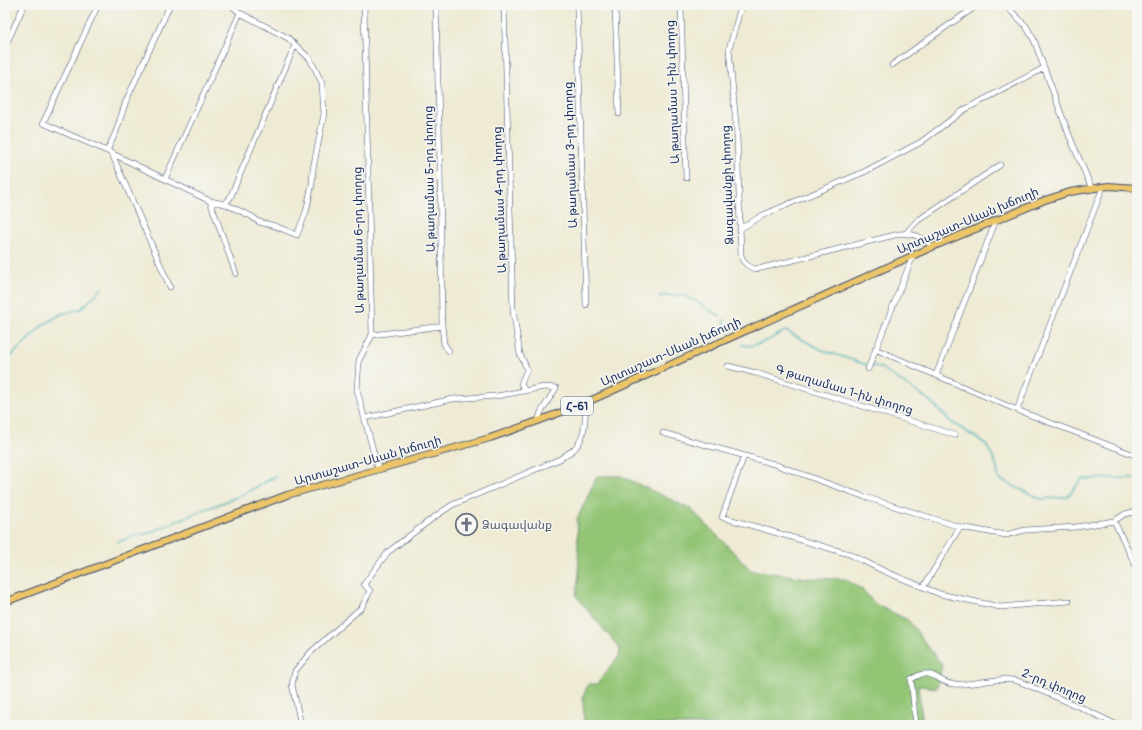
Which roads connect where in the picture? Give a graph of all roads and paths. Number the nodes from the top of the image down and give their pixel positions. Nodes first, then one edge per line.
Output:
1 (24, 5) edge
2 (98, 5) edge
3 (170, 5) edge
4 (231, 5) edge
5 (364, 5) edge
6 (436, 5) edge
7 (504, 5) edge
8 (577, 5) edge
9 (615, 5) edge
10 (680, 5) edge
11 (738, 5) edge
12 (978, 5) edge
13 (1005, 5) edge
14 (240, 13) junction
15 (295, 45) junction
16 (5, 47) edge
17 (892, 65) dead end
18 (1044, 68) junction
19 (619, 114) dead end
20 (107, 151) junction
21 (112, 154) junction
22 (1000, 165) dead end
23 (686, 178) dead end
24 (166, 179) junction
25 (1103, 187) junction
26 (1137, 188) edge
27 (1092, 189) junction
28 (210, 201) junction
29 (224, 204) junction
30 (996, 220) junction
31 (740, 228) junction
32 (906, 233) junction
33 (932, 247) junction
34 (913, 256) junction
35 (236, 274) dead end
36 (170, 287) dead end
37 (586, 305) dead end
38 (442, 326) junction
39 (372, 335) junction
40 (876, 349) junction
41 (449, 351) dead end
42 (728, 366) dead end
43 (868, 369) dead end
44 (936, 375) junction
45 (525, 391) junction
46 (585, 403) junction
47 (1017, 410) junction
48 (365, 418) junction
49 (538, 421) junction
50 (663, 433) dead end
51 (955, 435) dead end
52 (744, 456) junction
53 (1137, 456) edge
54 (378, 469) junction
55 (1137, 511) edge
56 (1114, 521) junction
57 (960, 527) junction
58 (1137, 568) edge
59 (924, 586) junction
60 (1069, 601) dead end
61 (5, 602) edge
62 (301, 725) edge
63 (916, 725) edge
64 (1117, 725) edge

1 - 16 street
2 - 20 street
3 - 20 street
4 - 14 street
5 - 39 street, Ա թաղամաս 6-րդ փողոց
6 - 38 street, Ա թաղամաս 5-րդ փողոց
7 - 45 street, Ա թաղամաս 4-րդ փողոց
8 - 37 street, Ա թաղամաս 3-րդ փողոց
9 - 19 street
10 - 23 street, Ա թաղամաս 1-ին փողոց
11 - 31 street, Ձագավանքի փողոց
12 - 17 street
13 - 18 street
14 - 15 street
14 - 24 street
15 - 29 street
15 - 29 street
18 - 27 street
18 - 31 street
20 - 21 street
21 - 24 street
21 - 36 street
22 - 32 street
24 - 28 street
25 - 26 main road, Արտաշատ-Սևան խճուղի / Հ-61
25 - 27 main road, Արտաշատ-Սևան խճուղի / Հ-61
25 - 47 street
27 - 30 main road, Արտաշատ-Սևան խճուղի / Հ-61
28 - 29 street
28 - 35 street
30 - 33 main road, Արտաշատ-Սևան խճուղի / Հ-61
30 - 44 street
31 - 32 street, Ձագավանքի փողոց
32 - 33 street
33 - 34 main road, Արտաշատ-Սևան խճուղի / Հ-61
34 - 40 street
34 - 46 main road, Արտաշատ-Սևան խճուղի / Հ-61
38 - 39 street
38 - 41 street, Ա թաղամաս 5-րդ փողոց
39 - 48 street, Ա թաղամաս 6-րդ փողոց
40 - 43 street
40 - 44 street
42 - 51 street, Գ թաղամաս 1-ին փողոց
44 - 47 street
45 - 48 street
45 - 49 street
46 - 49 main road, Արտաշատ-Սևան խճուղի / Հ-61
46 - 62 street
47 - 53 street
48 - 54 street, Ա թաղամաս 6-րդ փողոց
49 - 54 main road, Արտաշատ-Սևան խճուղի / Հ-61
50 - 52 street
52 - 57 street
52 - 59 street
54 - 61 main road, Արտաշատ-Սևան խճուղի / Հ-61
55 - 56 street
56 - 57 street
56 - 58 street
57 - 59 street
59 - 60 street
63 - 64 street, 2-րդ փողոց

